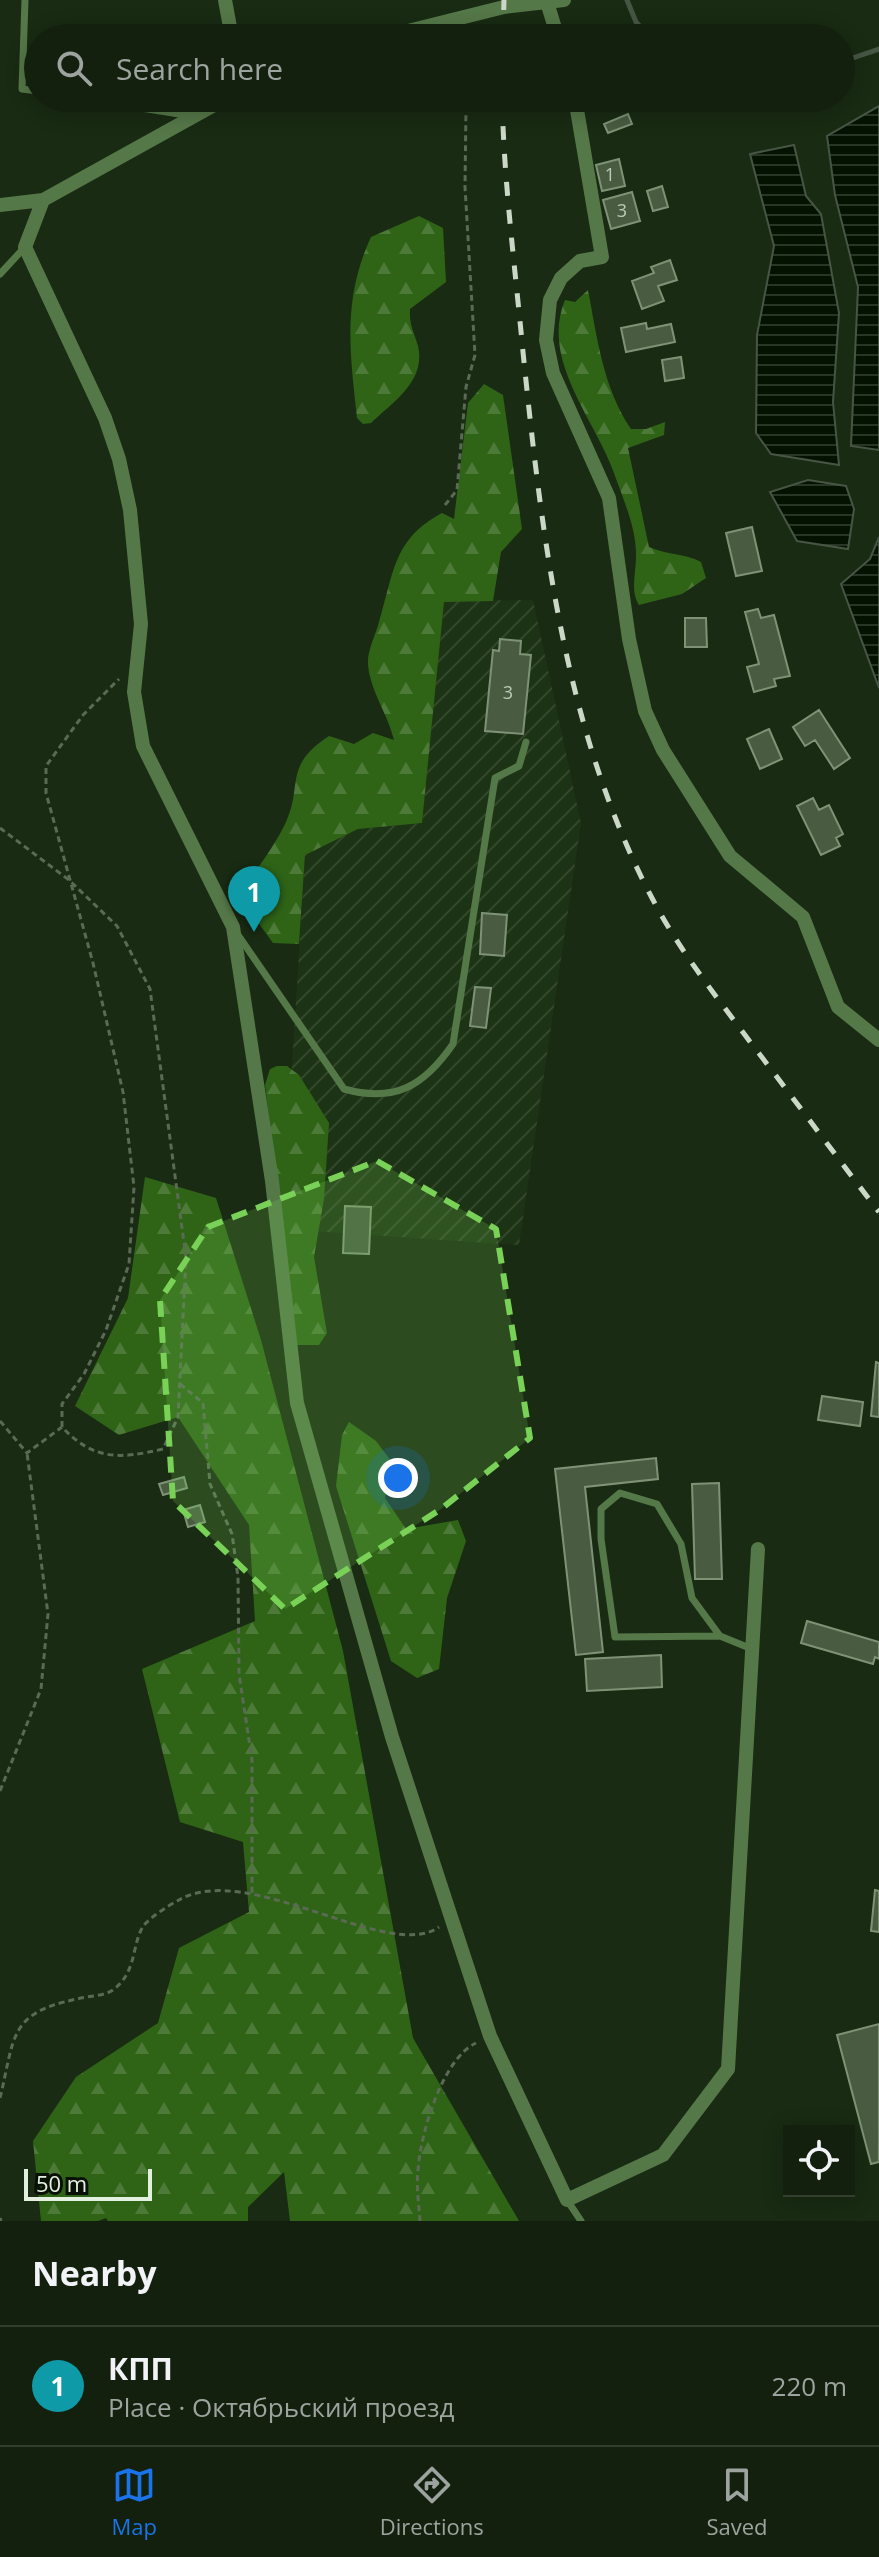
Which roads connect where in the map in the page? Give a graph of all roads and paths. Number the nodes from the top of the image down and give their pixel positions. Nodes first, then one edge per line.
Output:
1 (25, 0) edge
2 (225, 0) edge
3 (564, 0) edge
4 (547, 1) edge
5 (24, 24) edge
6 (229, 24) edge
7 (436, 24) edge
8 (554, 24) edge
9 (24, 30) edge
10 (24, 89) edge
11 (163, 112) edge
12 (203, 112) edge
13 (466, 112) edge
14 (577, 112) edge
15 (194, 117) junction
16 (43, 200) junction
17 (0, 205) edge
18 (25, 247) junction
19 (0, 274) edge
20 (445, 505) dead end
21 (137, 662) junction
22 (526, 742) dead end
23 (0, 828) edge
24 (69, 880) junction
25 (233, 927) junction
26 (879, 1040) edge
27 (180, 1384) junction
28 (0, 1421) edge
29 (62, 1427) junction
30 (27, 1453) junction
31 (758, 1549) dead end
32 (720, 1636) junction
33 (752, 1649) junction
34 (0, 1791) edge
35 (252, 1894) junction
36 (451, 1918) junction
37 (490, 2036) junction
38 (0, 2098) edge
39 (567, 2200) junction
40 (420, 2221) edge
41 (581, 2221) edge

1 - 5 lane
2 - 6 street
3 - 4 street
4 - 7 street
4 - 8 street
9 - 10 lane
11 - 15 lane
12 - 15 street
13 - 20 path
14 - 26 street
15 - 16 street
16 - 17 street
16 - 18 street
18 - 19 lane
18 - 21 street
21 - 24 path
21 - 25 street
22 - 25 lane
23 - 24 path
24 - 27 path
24 - 29 path
25 - 36 street
27 - 29 path
27 - 35 path
28 - 30 path
29 - 30 path
30 - 34 path
31 - 33 street
32 - 32 lane
32 - 33 lane
33 - 39 street
35 - 36 path
35 - 38 path
36 - 37 street
37 - 39 street
37 - 40 path
39 - 41 lane

